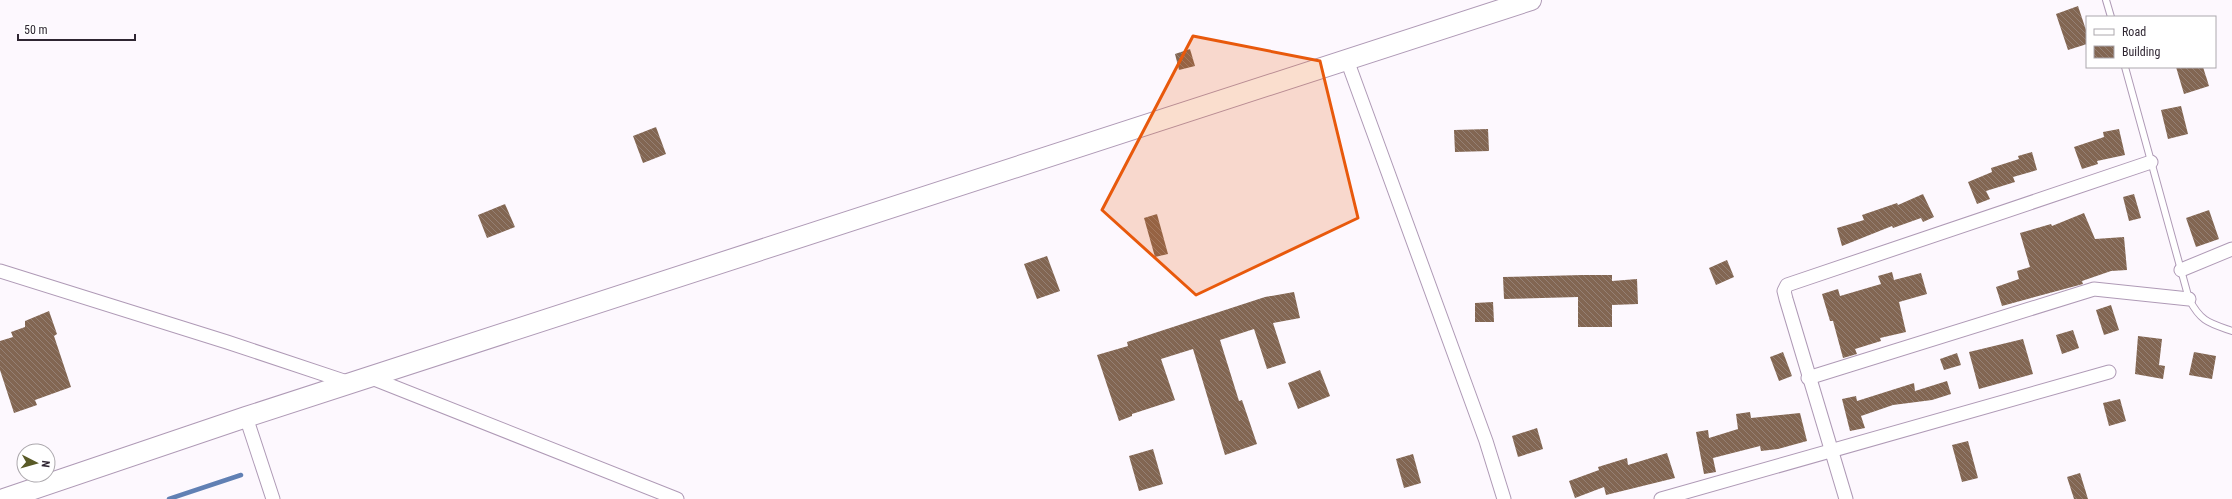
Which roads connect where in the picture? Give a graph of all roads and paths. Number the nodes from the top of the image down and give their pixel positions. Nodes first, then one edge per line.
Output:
1 (1531, 0) edge
2 (2106, 0) edge
3 (2111, 16) edge
4 (1348, 60) junction
5 (2125, 68) edge
6 (2151, 162) junction
7 (2232, 249) edge
8 (2181, 270) junction
9 (0, 271) edge
10 (2189, 299) junction
11 (2232, 331) edge
12 (2109, 372) dead end
13 (1808, 378) junction
14 (360, 380) junction
15 (246, 417) junction
16 (1830, 452) junction
17 (4, 499) edge
18 (273, 499) edge
19 (677, 499) edge
20 (1504, 499) edge
21 (1661, 499) edge
22 (1846, 499) edge

1 - 4 main road
2 - 3 lane
4 - 14 main road
4 - 20 street
5 - 6 lane
6 - 8 lane
6 - 13 street
7 - 8 street
8 - 10 lane
9 - 14 street
10 - 11 lane
10 - 13 street
12 - 16 street
13 - 16 street
14 - 15 main road
14 - 19 street
15 - 17 main road
15 - 18 street
16 - 21 street
16 - 22 street

